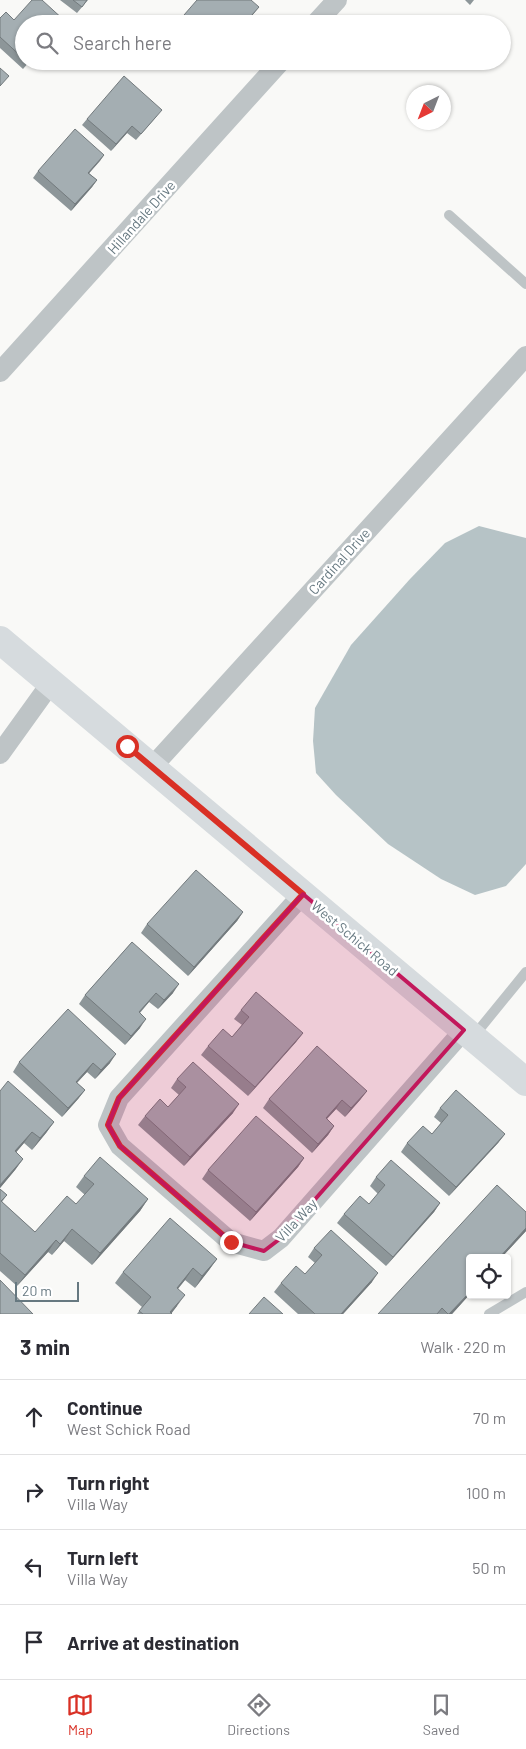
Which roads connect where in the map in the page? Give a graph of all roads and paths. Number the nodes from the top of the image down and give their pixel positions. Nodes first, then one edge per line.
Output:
1 (337, 0) edge
2 (323, 15) edge
3 (273, 70) edge
4 (449, 215) dead end
5 (526, 284) edge
6 (526, 356) edge
7 (0, 372) edge
8 (0, 640) edge
9 (52, 683) junction
10 (0, 754) edge
11 (152, 767) junction
12 (303, 894) junction
13 (526, 972) edge
14 (468, 1033) junction
15 (526, 1082) edge
16 (526, 1292) edge
17 (490, 1314) edge

1 - 2 street
3 - 7 street, Hillandale Drive
4 - 5 lane
6 - 11 street, Cardinal Drive
8 - 9 street, West Schick Road
9 - 10 street
9 - 11 street, West Schick Road
11 - 12 street, West Schick Road
12 - 14 street, West Schick Road
12 - 14 street, Villa Way
13 - 14 lane
14 - 15 street, West Schick Road
16 - 17 lane

